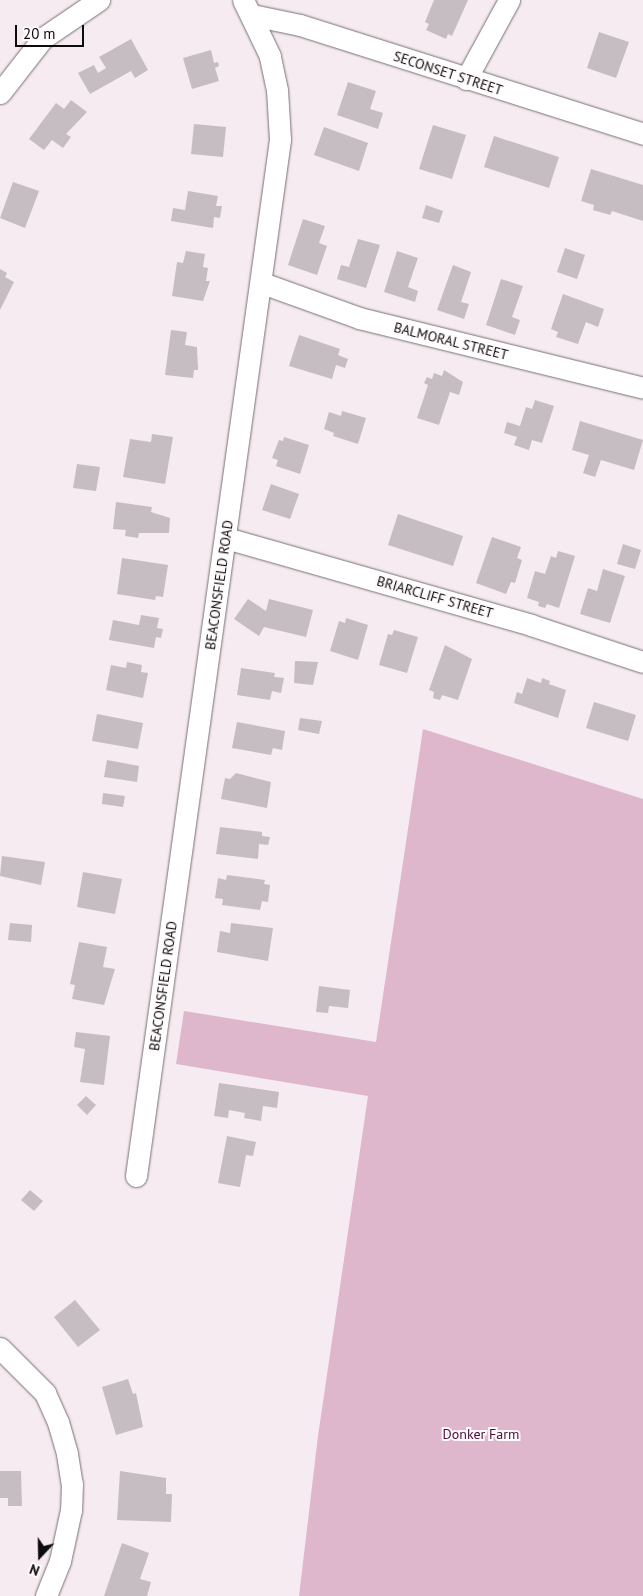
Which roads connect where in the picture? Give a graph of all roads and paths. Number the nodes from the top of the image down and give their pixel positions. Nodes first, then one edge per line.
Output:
1 (99, 0) edge
2 (509, 0) edge
3 (247, 8) edge
4 (466, 79) junction
5 (0, 93) edge
6 (643, 134) edge
7 (262, 283) junction
8 (643, 388) edge
9 (226, 538) junction
10 (643, 662) edge
11 (136, 1176) dead end
12 (0, 1348) edge
13 (46, 1596) edge

1 - 5 street
2 - 4 street
3 - 4 street, SECONSET STREET
3 - 7 street, BEACONSFIELD ROAD
4 - 6 street, SECONSET STREET
7 - 8 street, BALMORAL STREET
7 - 9 street, BEACONSFIELD ROAD
9 - 10 street, BRIARCLIFF STREET
9 - 11 street, BEACONSFIELD ROAD
12 - 13 street

